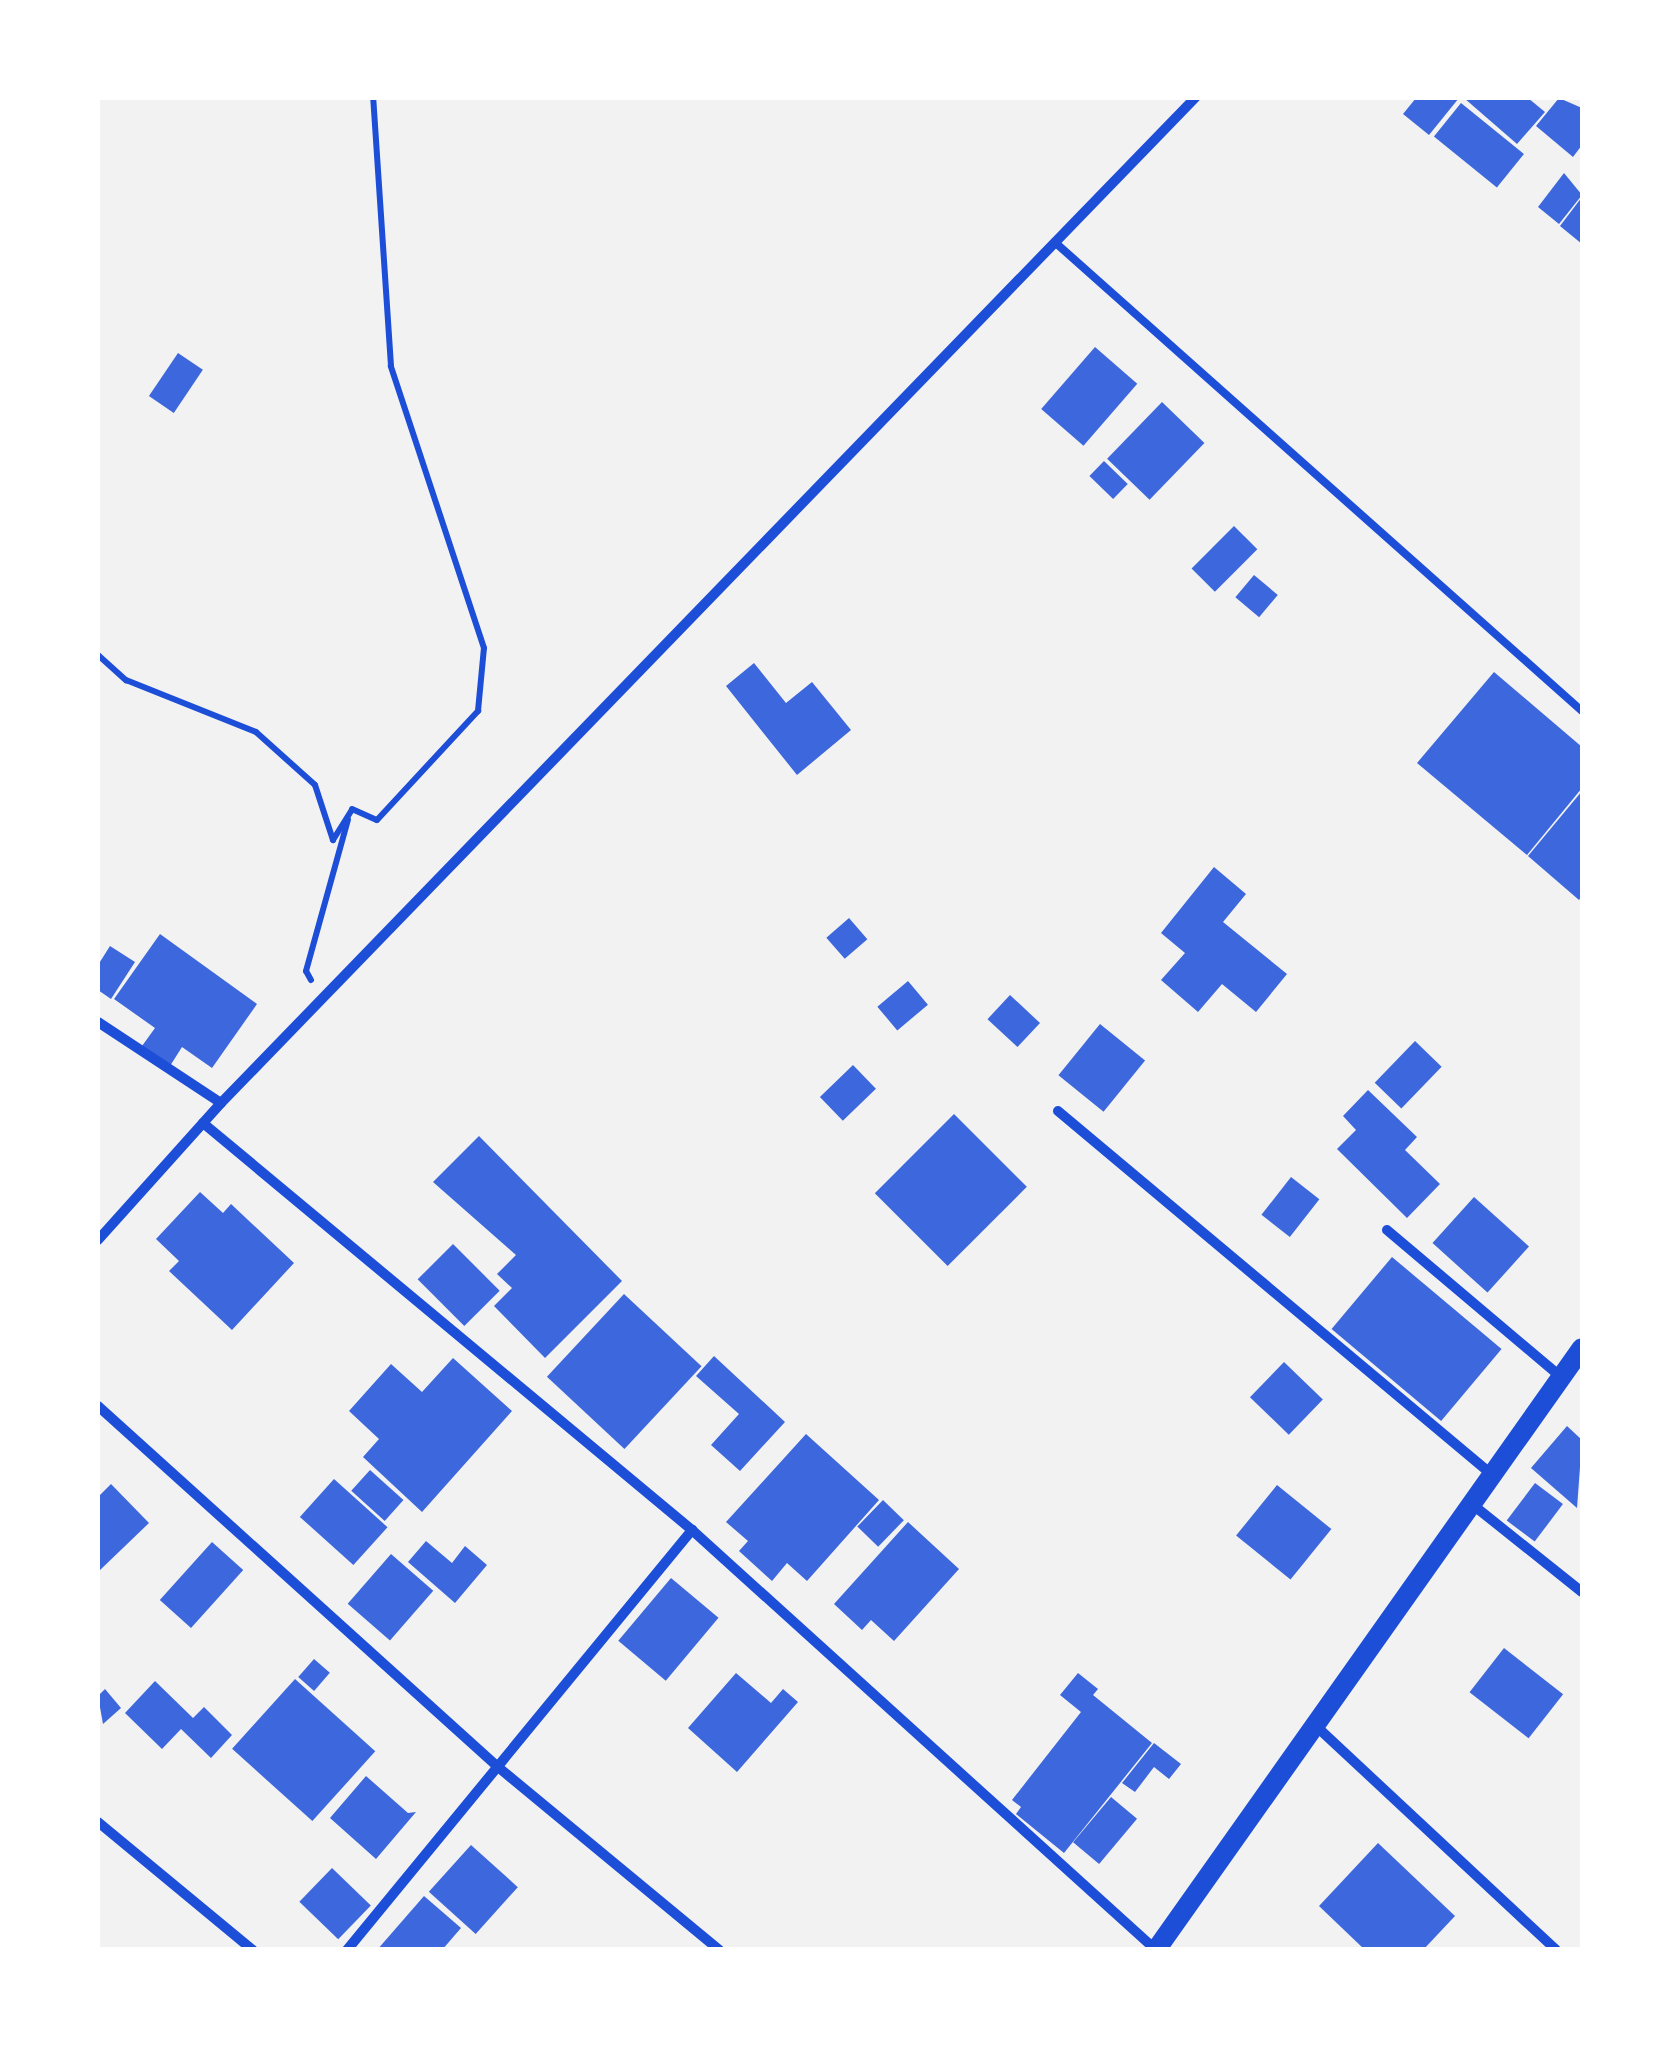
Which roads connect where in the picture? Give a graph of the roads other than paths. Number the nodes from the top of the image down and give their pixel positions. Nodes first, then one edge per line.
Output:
1 (1195, 98) edge
2 (1058, 245) junction
3 (1582, 712) edge
4 (98, 1022) edge
5 (221, 1103) junction
6 (1058, 1111) dead end
7 (203, 1123) junction
8 (1386, 1230) dead end
9 (98, 1240) edge
10 (1582, 1348) edge
11 (1562, 1378) junction
12 (98, 1406) edge
13 (1490, 1474) junction
14 (1473, 1505) junction
15 (692, 1530) junction
16 (1582, 1592) edge
17 (1316, 1726) junction
18 (498, 1767) junction
19 (98, 1822) edge
20 (253, 1950) edge
21 (348, 1950) edge
22 (719, 1950) edge
23 (1156, 1950) edge
24 (1556, 1950) edge

1 - 2 street
2 - 3 lane
2 - 5 street
4 - 5 street
5 - 7 street
6 - 13 street
7 - 9 street
7 - 15 street
8 - 11 street
10 - 11 main road
11 - 13 main road
12 - 18 street
13 - 14 main road
14 - 16 street
14 - 17 main road
15 - 18 street
15 - 23 street
17 - 23 main road
17 - 24 street
18 - 21 street
18 - 22 street
19 - 20 street

